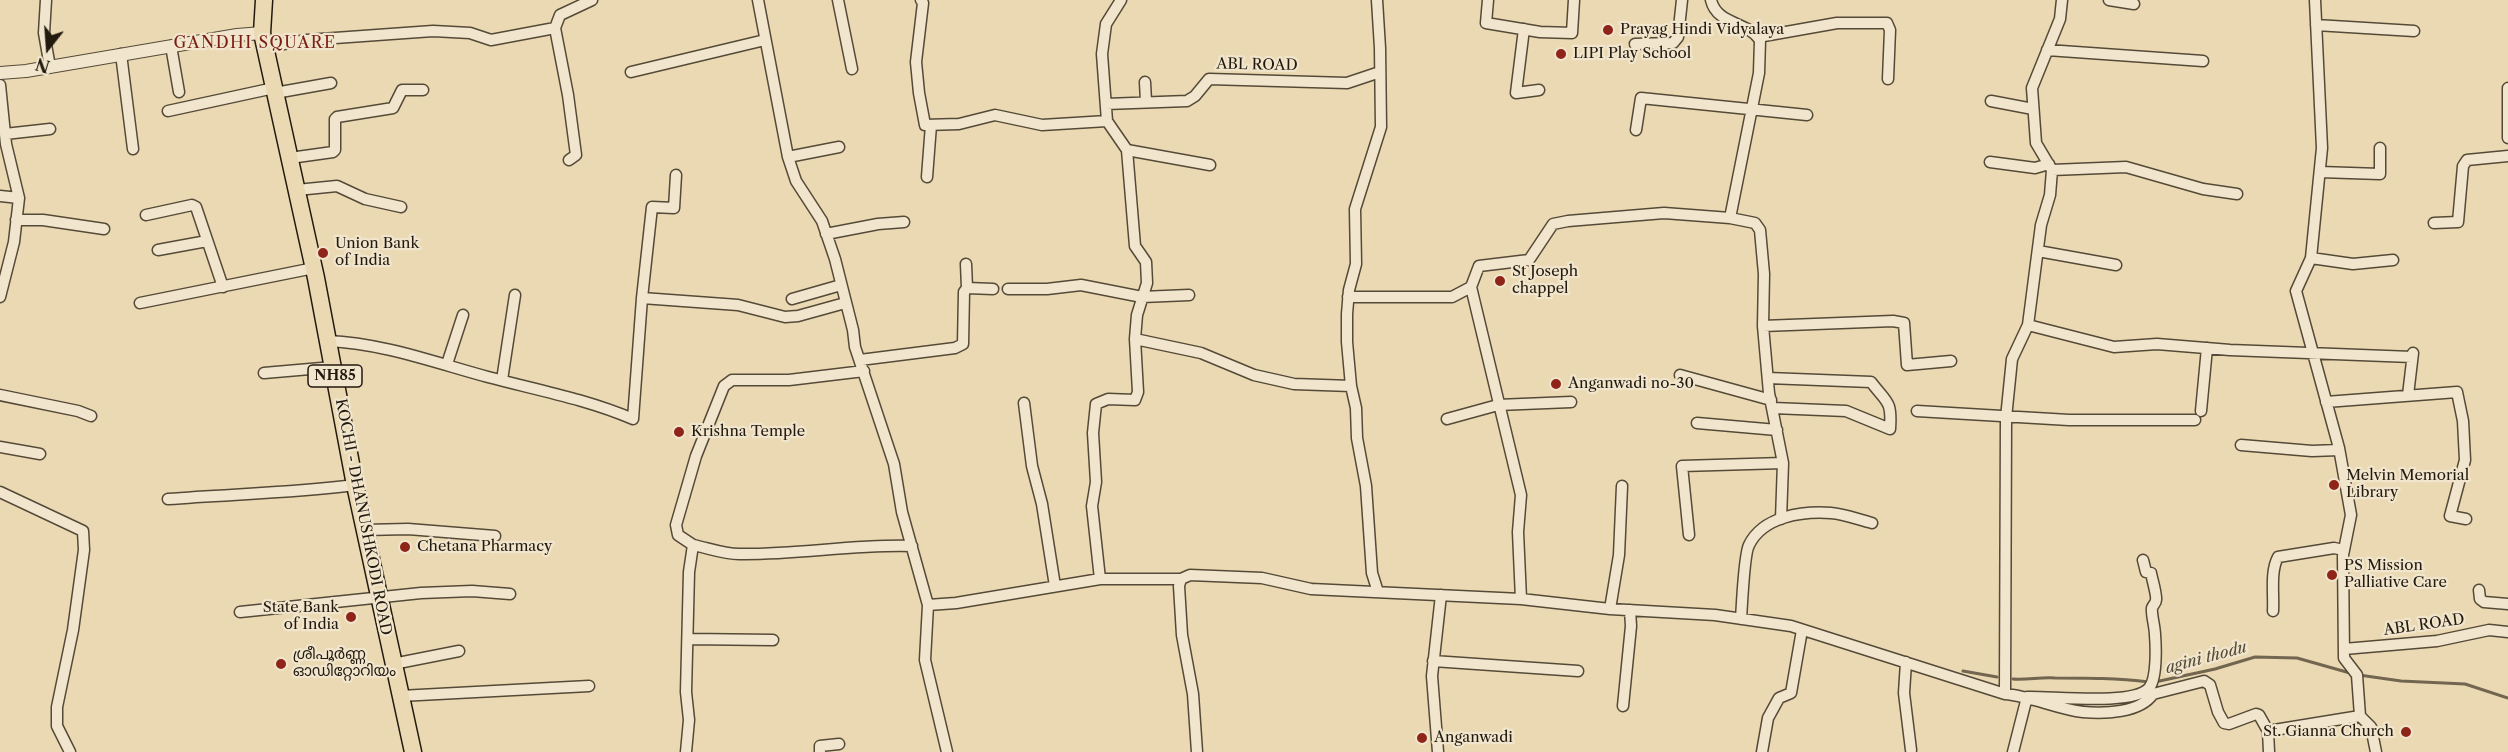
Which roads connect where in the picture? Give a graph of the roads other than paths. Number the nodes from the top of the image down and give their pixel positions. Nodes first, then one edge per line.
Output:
1 (46, 0) edge
2 (264, 0) edge
3 (592, 0) edge
4 (758, 0) edge
5 (838, 0) edge
6 (921, 0) edge
7 (1122, 0) edge
8 (1377, 0) edge
9 (1488, 0) edge
10 (1574, 0) edge
11 (1682, 0) edge
12 (1711, 0) edge
13 (2062, 0) edge
14 (2109, 0) edge
15 (2315, 0) edge
16 (2134, 4) dead end
17 (2316, 26) junction
18 (555, 28) junction
19 (1524, 29) junction
20 (2414, 32) dead end
21 (1758, 37) junction
22 (264, 40) junction
23 (765, 40) junction
24 (1635, 44) dead end
25 (171, 46) junction
26 (2047, 50) junction
27 (121, 54) junction
28 (2203, 61) dead end
29 (50, 67) junction
30 (852, 69) dead end
31 (630, 72) dead end
32 (1380, 72) junction
33 (0, 73) edge
34 (1888, 79) dead end
35 (1145, 82) dead end
36 (331, 83) dead end
37 (0, 85) edge
38 (2508, 88) edge
39 (423, 90) dead end
40 (1539, 90) dead end
41 (275, 91) junction
42 (179, 92) dead end
43 (1991, 101) dead end
44 (1146, 102) junction
45 (1106, 104) junction
46 (2033, 109) junction
47 (168, 111) dead end
48 (1750, 111) junction
49 (1807, 116) dead end
50 (1107, 121) junction
51 (931, 125) junction
52 (50, 129) dead end
53 (1636, 130) dead end
54 (5, 134) junction
55 (2508, 138) edge
56 (839, 147) dead end
57 (2380, 148) dead end
58 (133, 149) dead end
59 (1127, 150) junction
60 (2508, 156) edge
61 (788, 157) junction
62 (290, 158) junction
63 (569, 160) dead end
64 (1990, 162) dead end
65 (1210, 165) dead end
66 (2050, 167) junction
67 (2320, 172) junction
68 (676, 175) dead end
69 (927, 177) dead end
70 (297, 190) junction
71 (2237, 194) dead end
72 (0, 196) edge
73 (19, 198) junction
74 (401, 207) dead end
75 (146, 214) dead end
76 (1730, 218) junction
77 (16, 220) junction
78 (904, 222) dead end
79 (2434, 223) dead end
80 (104, 229) dead end
81 (826, 234) junction
82 (207, 241) junction
83 (158, 250) dead end
84 (2038, 251) junction
85 (2311, 258) junction
86 (2393, 260) dead end
87 (966, 264) dead end
88 (2116, 265) dead end
89 (314, 268) junction
90 (2, 280) edge
91 (841, 285) junction
92 (223, 287) junction
93 (1471, 287) junction
94 (967, 288) junction
95 (993, 289) dead end
96 (1008, 289) dead end
97 (515, 295) dead end
98 (1189, 295) dead end
99 (0, 297) edge
100 (1142, 297) junction
101 (1348, 297) junction
102 (642, 298) junction
103 (792, 299) dead end
104 (140, 303) dead end
105 (845, 303) junction
106 (463, 315) dead end
107 (2028, 325) junction
108 (1763, 326) junction
109 (1135, 339) junction
110 (328, 341) junction
111 (2208, 348) junction
112 (2312, 352) junction
113 (860, 360) junction
114 (1951, 361) dead end
115 (447, 364) junction
116 (333, 367) junction
117 (864, 371) junction
118 (264, 374) dead end
119 (1680, 375) dead end
120 (1768, 378) junction
121 (502, 380) junction
122 (1352, 386) junction
123 (0, 395) edge
124 (2408, 395) junction
125 (1571, 402) dead end
126 (2326, 402) junction
127 (1024, 403) dead end
128 (1772, 404) junction
129 (1498, 405) junction
130 (1917, 411) dead end
131 (91, 416) dead end
132 (2006, 418) junction
133 (1447, 419) dead end
134 (1697, 423) dead end
135 (1777, 430) junction
136 (2241, 445) dead end
137 (0, 447) edge
138 (2339, 450) junction
139 (40, 454) dead end
140 (1783, 463) junction
141 (355, 485) junction
142 (1622, 486) dead end
143 (0, 492) edge
144 (168, 499) dead end
145 (1781, 519) junction
146 (2466, 519) dead end
147 (1872, 523) dead end
148 (365, 530) junction
149 (495, 536) dead end
150 (1689, 536) dead end
151 (693, 545) junction
152 (912, 546) junction
153 (2344, 550) junction
154 (2143, 560) dead end
155 (1100, 579) junction
156 (1181, 579) junction
157 (1055, 586) junction
158 (2479, 590) dead end
159 (1378, 592) junction
160 (510, 594) dead end
161 (1441, 595) junction
162 (379, 599) junction
163 (1521, 599) junction
164 (2508, 604) edge
165 (928, 605) junction
166 (1610, 609) junction
167 (1630, 610) junction
168 (2273, 611) dead end
169 (240, 612) dead end
170 (1741, 619) junction
171 (1802, 630) junction
172 (2508, 632) edge
173 (688, 639) junction
174 (773, 640) dead end
175 (2344, 649) junction
176 (459, 651) dead end
177 (1433, 661) junction
178 (1906, 662) junction
179 (393, 664) junction
180 (1578, 671) dead end
181 (589, 686) dead end
182 (2005, 694) junction
183 (400, 696) junction
184 (2027, 697) junction
185 (1623, 706) dead end
186 (2360, 716) junction
187 (2268, 731) junction
188 (839, 744) dead end
189 (1911, 750) dead end
190 (70, 752) edge
191 (413, 752) edge
192 (686, 752) edge
193 (820, 752) edge
194 (947, 752) edge
195 (1197, 752) edge
196 (1438, 752) edge
197 (1762, 752) edge
198 (2013, 752) edge
199 (2269, 752) edge
200 (2376, 752) edge

1 - 29 street
2 - 22 highway, KOCHI - DHANUSHKODI ROAD / NH85
3 - 18 street
4 - 23 street
5 - 30 street
6 - 51 street
7 - 45 street
8 - 32 street
9 - 19 street
10 - 19 street
11 - 24 street
12 - 21 street
13 - 26 street
14 - 16 street
15 - 17 street
17 - 20 street
17 - 67 street
18 - 22 street
18 - 63 street
19 - 40 street
21 - 34 street
21 - 48 street
22 - 25 street
22 - 41 highway, KOCHI - DHANUSHKODI ROAD / NH85
23 - 31 street
23 - 61 street
25 - 27 street
25 - 42 street
26 - 28 street
26 - 46 street
27 - 29 street
27 - 58 street
29 - 33 street
32 - 44 street, ABL ROAD
32 - 101 street
35 - 44 street
36 - 41 street
37 - 54 street
38 - 55 street
39 - 62 street
41 - 47 street
41 - 62 highway, KOCHI - DHANUSHKODI ROAD / NH85
43 - 46 street
44 - 45 street, ABL ROAD
45 - 50 street
46 - 66 street
48 - 49 street
48 - 53 street
48 - 76 street
50 - 51 street
50 - 59 street
51 - 69 street
52 - 54 street
54 - 73 street
56 - 61 street
57 - 67 street
59 - 65 street
59 - 100 street
60 - 79 street
61 - 81 street
62 - 70 highway, KOCHI - DHANUSHKODI ROAD / NH85
64 - 66 street
66 - 71 street
66 - 84 street
67 - 85 street
68 - 102 street
70 - 74 street
70 - 89 highway, KOCHI - DHANUSHKODI ROAD / NH85
72 - 73 street
73 - 77 street
75 - 82 street
76 - 93 street
76 - 108 street
77 - 80 street
77 - 90 street
78 - 81 street
81 - 91 street
82 - 83 street
82 - 92 street
84 - 88 street
84 - 107 street
85 - 86 street
85 - 112 street
87 - 94 street
89 - 92 street
89 - 110 highway, KOCHI - DHANUSHKODI ROAD / NH85
90 - 99 street
91 - 103 street
91 - 105 street
92 - 104 street
93 - 101 street
93 - 129 street
94 - 95 street
94 - 113 street
96 - 100 street
97 - 121 street
98 - 100 street
100 - 109 street
101 - 122 street
102 - 105 street
102 - 121 street
105 - 113 street
106 - 115 street
107 - 111 street
107 - 132 street
108 - 114 street
108 - 120 street
109 - 122 street
109 - 155 street
110 - 115 street
110 - 116 highway, KOCHI - DHANUSHKODI ROAD / NH85
111 - 112 street
111 - 132 street
112 - 124 street
112 - 126 street
113 - 117 street
115 - 121 street
116 - 118 street
116 - 141 highway, KOCHI - DHANUSHKODI ROAD / NH85
117 - 151 street
117 - 152 street
119 - 128 street
120 - 128 street
120 - 128 street
122 - 159 street
123 - 131 street
124 - 126 street
124 - 146 street
125 - 129 street
126 - 138 street
127 - 157 street
128 - 135 street
129 - 133 street
129 - 163 street
130 - 132 street
132 - 182 street
134 - 135 street
135 - 140 street
136 - 138 street
137 - 139 street
138 - 153 street
140 - 145 street
140 - 150 street
141 - 144 street
141 - 148 highway, KOCHI - DHANUSHKODI ROAD / NH85
142 - 166 street
143 - 190 street
145 - 147 street
145 - 170 street
148 - 149 street
148 - 162 highway, KOCHI - DHANUSHKODI ROAD / NH85
151 - 152 street
151 - 173 street
152 - 165 street
153 - 168 street
153 - 175 street
154 - 184 street
155 - 156 street
155 - 157 street
156 - 159 street
156 - 195 street
157 - 165 street
158 - 164 street
159 - 161 street
160 - 162 street
161 - 163 street
161 - 177 street
162 - 169 street
162 - 179 highway, KOCHI - DHANUSHKODI ROAD / NH85
163 - 166 street
165 - 194 street
166 - 167 street
167 - 170 street
167 - 185 street
170 - 171 street
171 - 178 street
171 - 197 street
172 - 175 street, ABL ROAD
173 - 174 street
173 - 192 street
175 - 186 street
176 - 179 street
177 - 180 street
177 - 196 street
178 - 182 street
178 - 189 street
179 - 183 highway, KOCHI - DHANUSHKODI ROAD / NH85
181 - 183 street
182 - 184 street
183 - 191 highway, KOCHI - DHANUSHKODI ROAD / NH85
184 - 187 street
184 - 198 street
186 - 187 street
186 - 200 street
187 - 199 street
188 - 193 street

